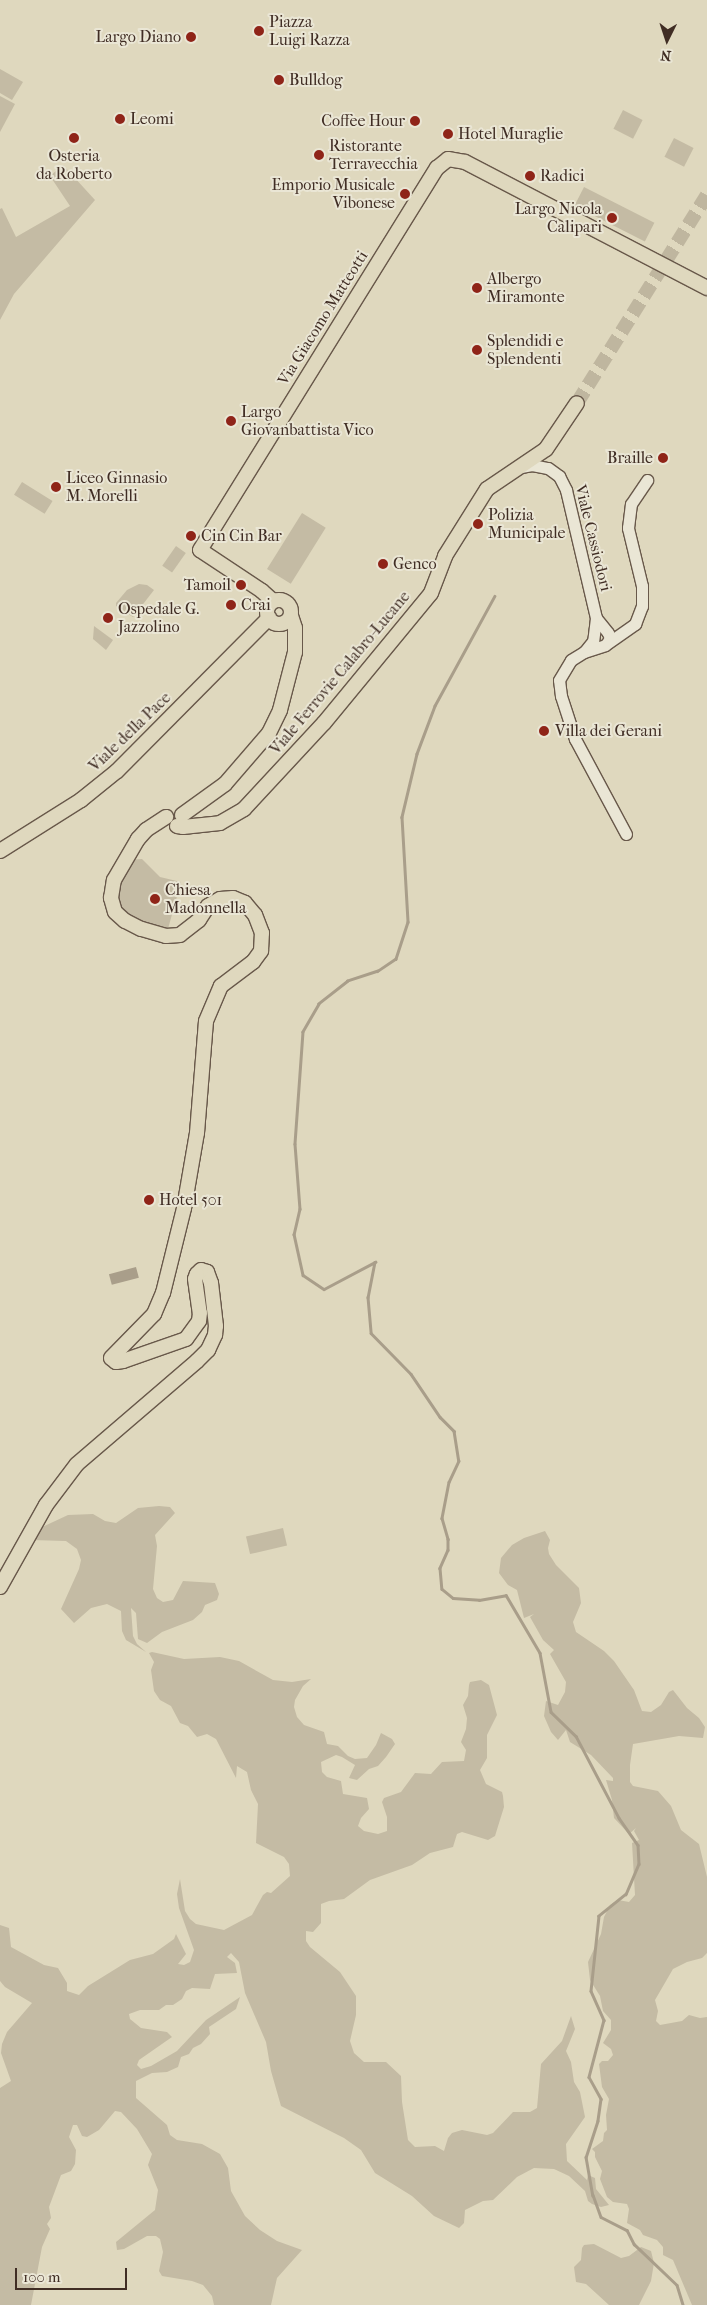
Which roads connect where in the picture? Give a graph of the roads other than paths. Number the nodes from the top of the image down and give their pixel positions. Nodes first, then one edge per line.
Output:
1 (705, 286) edge
2 (577, 403) tunnel mouth
3 (546, 449) junction
4 (521, 467) junction
5 (548, 468) junction
6 (646, 480) dead end
7 (273, 601) junction
8 (291, 616) junction
9 (269, 618) junction
10 (601, 638) junction
11 (179, 820) junction
12 (626, 834) dead end
13 (0, 852) edge
14 (0, 1587) edge

1 - 7 main road, Via Giacomo Matteotti
2 - 3 main road
3 - 4 main road, Viale Ferrovie Calabro-Lucane
3 - 5 street
4 - 5 street
4 - 11 main road, Viale Ferrovie Calabro-Lucane
5 - 10 street, Viale Cassiodori
6 - 10 street
7 - 8 main road
7 - 9 main road
8 - 9 main road
8 - 11 main road
9 - 13 main road, Viale della Pace
10 - 12 street
11 - 14 main road

